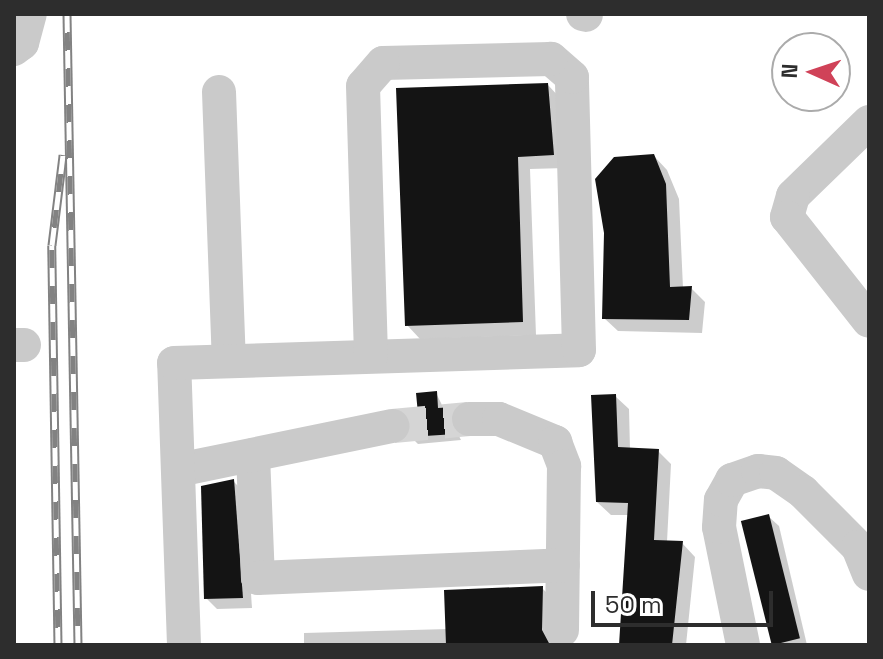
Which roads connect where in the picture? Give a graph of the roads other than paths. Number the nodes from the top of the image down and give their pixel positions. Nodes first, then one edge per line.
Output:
1 (30, 14) edge
2 (14, 49) edge
3 (219, 92) dead end
4 (869, 122) edge
5 (869, 321) edge
6 (371, 356) junction
7 (229, 361) junction
8 (469, 419) tunnel mouth
9 (393, 426) tunnel mouth
10 (253, 455) junction
11 (178, 470) junction
12 (563, 565) junction
13 (869, 574) edge
14 (562, 630) dead end
15 (184, 645) edge
16 (743, 645) edge

1 - 2 street
3 - 7 street
4 - 5 street
6 - 6 street
6 - 7 street
7 - 11 street
8 - 12 street
9 - 10 street
10 - 11 street
10 - 12 street
11 - 15 street
12 - 14 street
13 - 16 street

